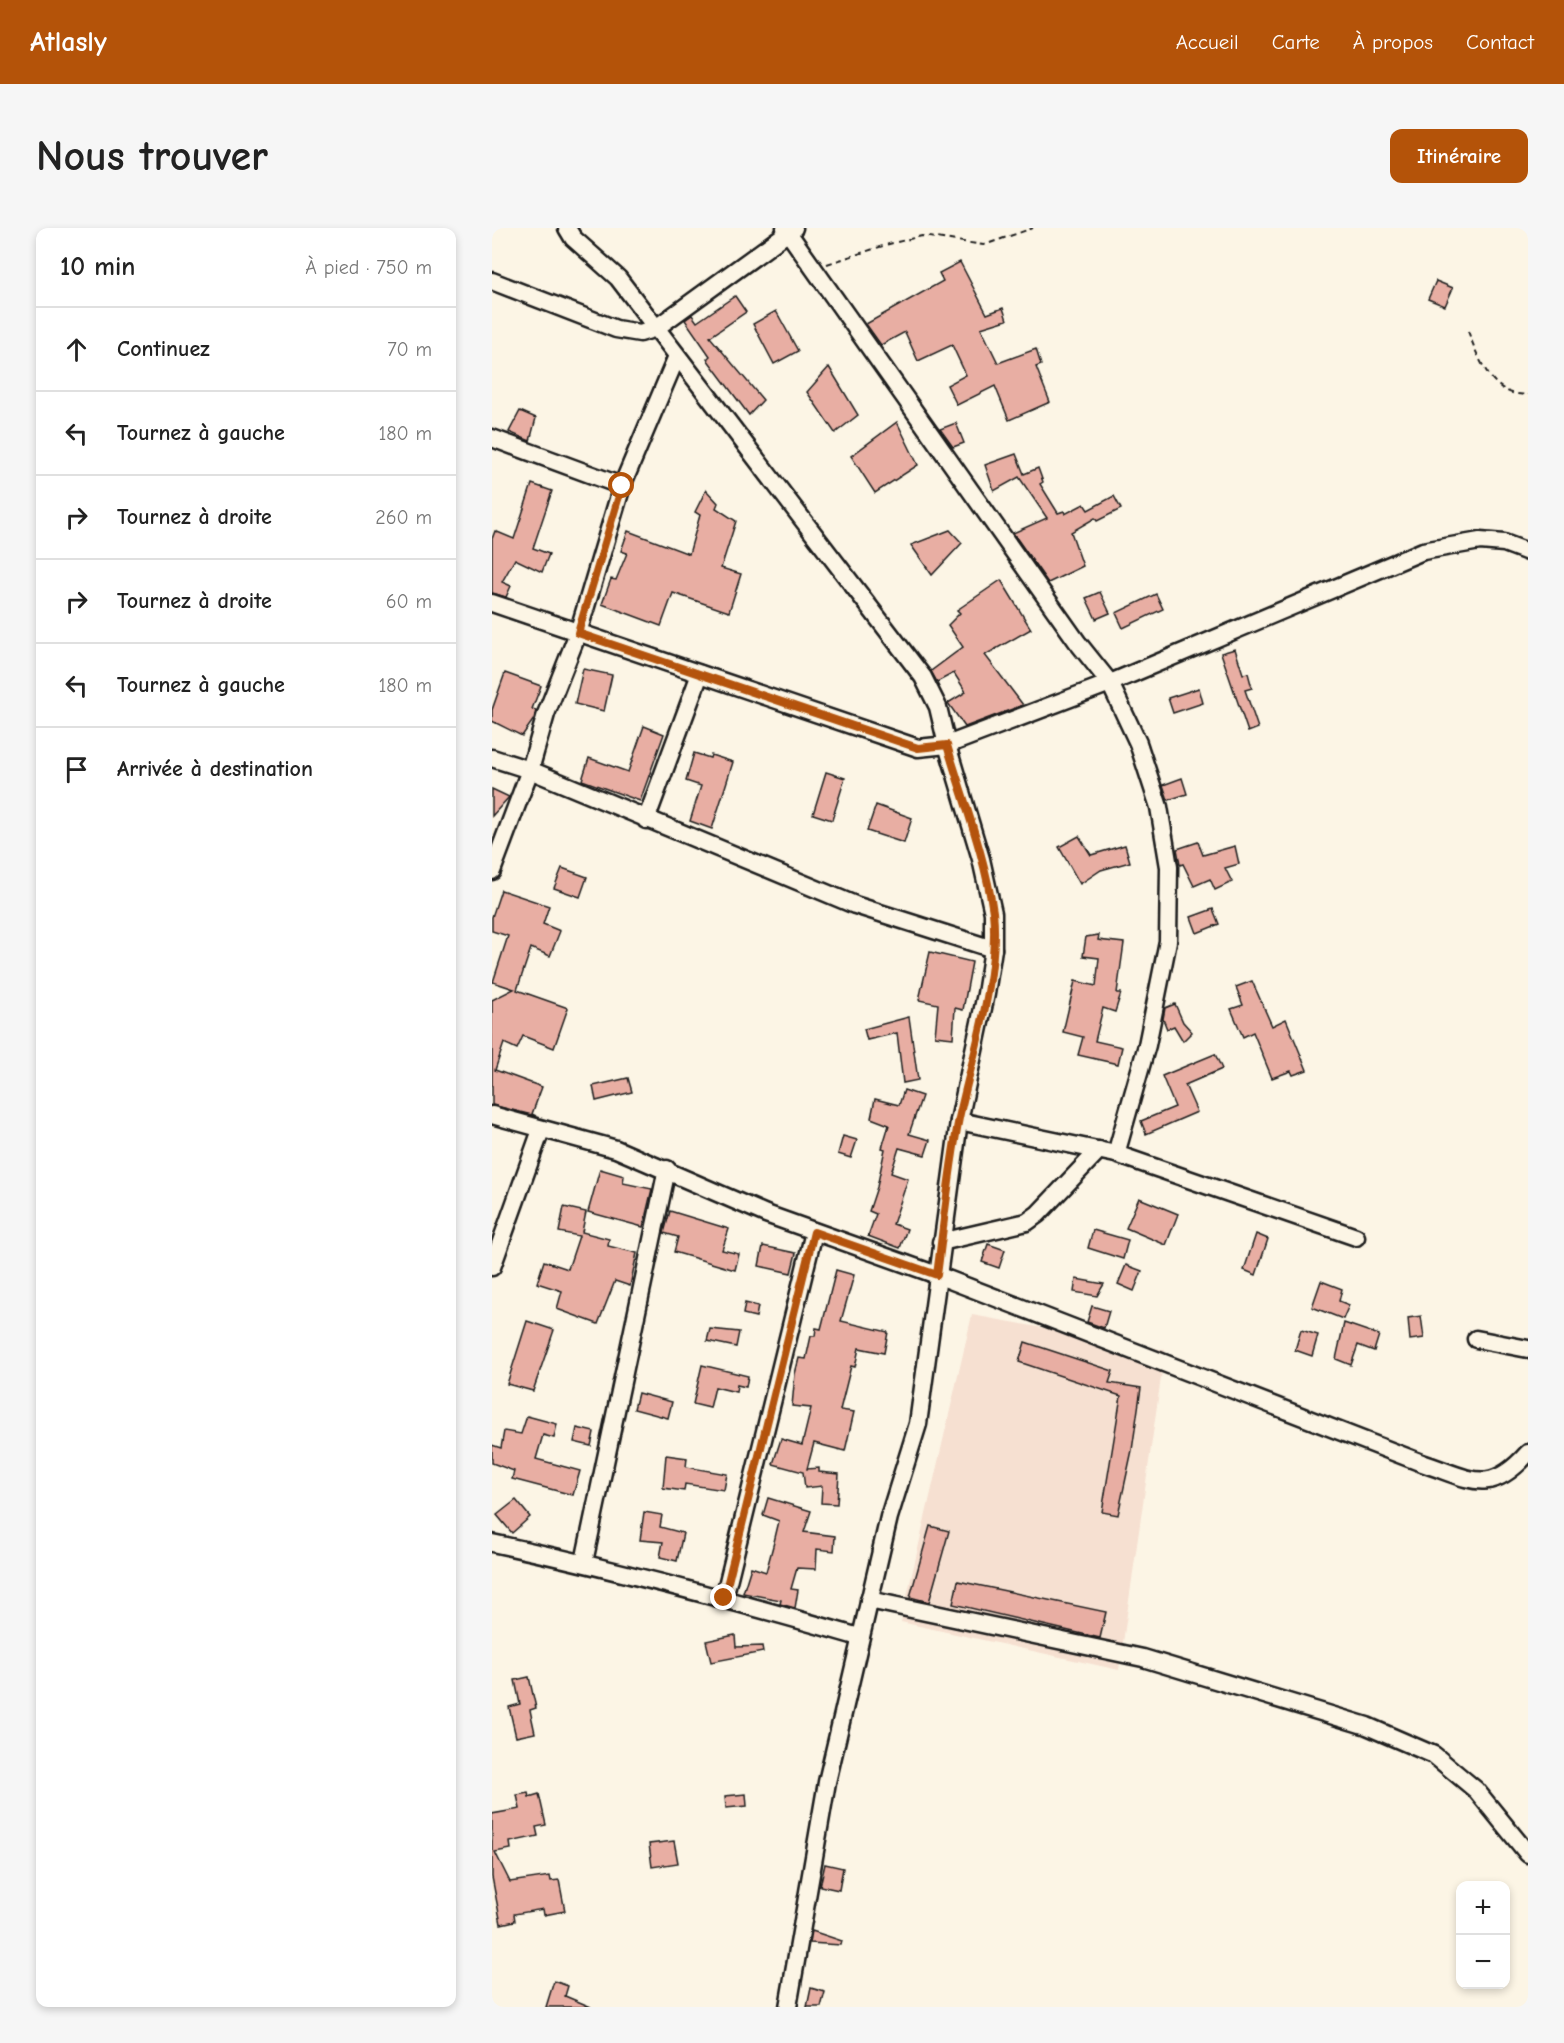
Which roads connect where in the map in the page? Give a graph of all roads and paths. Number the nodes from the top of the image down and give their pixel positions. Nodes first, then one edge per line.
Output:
1 (567, 228) edge
2 (1033, 228) edge
3 (789, 229) edge
4 (814, 268) junction
5 (492, 281) edge
6 (656, 328) junction
7 (1468, 331) dead end
8 (677, 356) junction
9 (1528, 394) edge
10 (492, 438) edge
11 (622, 486) junction
12 (1528, 552) edge
13 (492, 603) edge
14 (578, 633) junction
15 (700, 674) junction
16 (1110, 683) junction
17 (947, 745) junction
18 (492, 758) edge
19 (530, 771) junction
20 (646, 820) junction
21 (492, 871) edge
22 (993, 949) junction
23 (492, 1115) edge
24 (958, 1121) junction
25 (541, 1130) junction
26 (1099, 1150) junction
27 (1116, 1154) junction
28 (667, 1169) junction
29 (814, 1232) junction
30 (1356, 1237) dead end
31 (941, 1242) junction
32 (492, 1267) edge
33 (937, 1275) junction
34 (1476, 1339) dead end
35 (1528, 1349) edge
36 (1528, 1452) edge
37 (492, 1543) edge
38 (584, 1562) junction
39 (724, 1598) junction
40 (869, 1600) junction
41 (859, 1637) junction
42 (1528, 1854) edge
43 (788, 2007) edge

1 - 6 street
2 - 4 path
3 - 4 street
3 - 6 street
4 - 16 street
5 - 6 street
6 - 8 street
7 - 9 path
8 - 11 street
8 - 17 street
10 - 11 street
11 - 14 street
12 - 16 street
13 - 14 street
14 - 15 street
14 - 19 street
15 - 17 street
15 - 20 street
16 - 17 street
16 - 27 street
17 - 22 street
18 - 19 street
19 - 20 street
19 - 21 street
20 - 22 street
22 - 24 street
23 - 25 street
24 - 26 street
24 - 31 street
25 - 28 street
25 - 32 street
26 - 27 street
26 - 31 street
27 - 30 street
28 - 29 street
28 - 38 street
29 - 33 street
29 - 39 street
31 - 33 street
33 - 36 street
33 - 40 street
34 - 35 street
37 - 38 street
38 - 39 street
39 - 41 street
40 - 41 street
40 - 42 street
41 - 43 street

